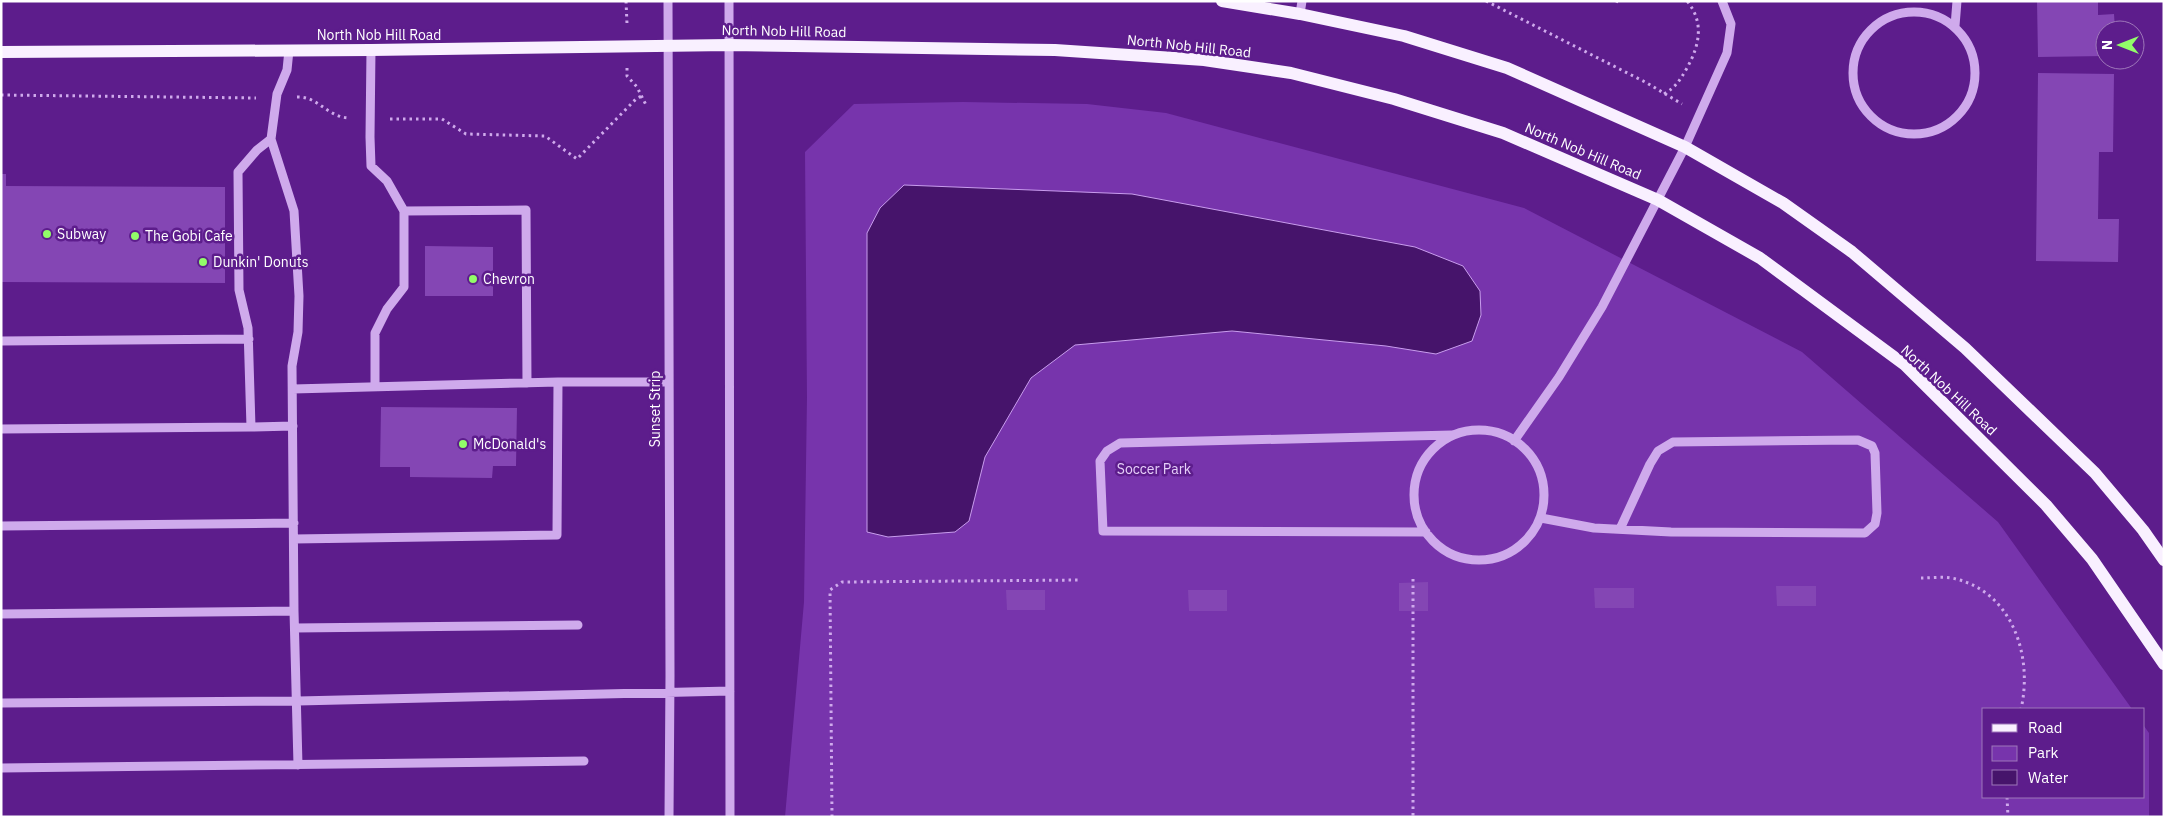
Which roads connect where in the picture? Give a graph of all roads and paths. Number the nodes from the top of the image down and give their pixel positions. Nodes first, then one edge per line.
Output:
1 (668, 1) edge
2 (729, 1) edge
3 (1222, 1) edge
4 (1616, 1) edge
5 (1687, 1) edge
6 (1722, 1) edge
7 (1957, 1) edge
8 (1487, 2) edge
9 (1621, 3) dead end
10 (1301, 7) edge
11 (1955, 26) junction
12 (729, 45) junction
13 (668, 47) junction
14 (289, 50) junction
15 (371, 50) junction
16 (1, 52) edge
17 (627, 76) dead end
18 (1663, 94) junction
19 (1, 95) edge
20 (642, 96) junction
21 (276, 98) junction
22 (647, 106) dead end
23 (1700, 114) junction
24 (370, 119) junction
25 (272, 139) junction
26 (1685, 147) junction
27 (1658, 200) junction
28 (404, 210) junction
29 (249, 340) junction
30 (1, 341) edge
31 (558, 382) junction
32 (669, 382) junction
33 (527, 383) junction
34 (374, 387) junction
35 (293, 389) junction
36 (293, 426) junction
37 (251, 427) junction
38 (1, 429) edge
39 (1452, 435) junction
40 (1514, 441) junction
41 (1541, 518) junction
42 (294, 523) junction
43 (1, 526) edge
44 (1620, 529) junction
45 (1426, 532) junction
46 (294, 539) junction
47 (2164, 560) edge
48 (1921, 578) dead end
49 (1413, 579) dead end
50 (1081, 580) dead end
51 (294, 610) junction
52 (1, 614) edge
53 (578, 625) dead end
54 (295, 628) junction
55 (2164, 664) edge
56 (730, 691) junction
57 (670, 692) junction
58 (298, 701) junction
59 (1, 703) edge
60 (2020, 708) edge
61 (584, 761) dead end
62 (298, 764) junction
63 (1, 768) edge
64 (2007, 798) edge
65 (669, 817) edge
66 (730, 817) edge
67 (832, 817) edge
68 (1413, 817) edge
69 (2008, 817) edge

1 - 13 street, Sunset Strip
2 - 12 street
3 - 10 main road
4 - 9 path
5 - 18 path
6 - 23 street
7 - 11 street
8 - 18 path
10 - 26 main road
11 - 11 street
12 - 13 main road, North Nob Hill Road
12 - 27 main road, North Nob Hill Road
12 - 56 street
13 - 15 main road, North Nob Hill Road
13 - 32 street, Sunset Strip
14 - 15 main road, North Nob Hill Road
14 - 16 main road, North Nob Hill Road
14 - 21 street
15 - 24 street
17 - 20 path
18 - 23 path
19 - 21 path
20 - 22 path
20 - 24 path
21 - 24 path
21 - 25 street
23 - 26 street
24 - 28 street
25 - 29 street
25 - 35 street
26 - 27 street
26 - 47 main road
27 - 40 street
27 - 55 main road, North Nob Hill Road
28 - 33 street
28 - 34 street
29 - 30 street
29 - 37 street
31 - 32 street
31 - 33 street
31 - 46 street
32 - 57 street, Sunset Strip
33 - 34 street
34 - 35 street
35 - 36 street
36 - 37 street
36 - 42 street
37 - 38 street
39 - 40 street
39 - 45 street
39 - 45 street
40 - 41 street
41 - 44 street
41 - 45 street
42 - 43 street
42 - 46 street
44 - 44 street
46 - 51 street
48 - 60 path
49 - 68 path
50 - 67 path
51 - 52 street
51 - 54 street
53 - 54 street
54 - 58 street
56 - 57 street
56 - 66 street
57 - 58 street
57 - 65 street, Sunset Strip
58 - 59 street
58 - 62 street
61 - 62 street
62 - 63 street
64 - 69 path

